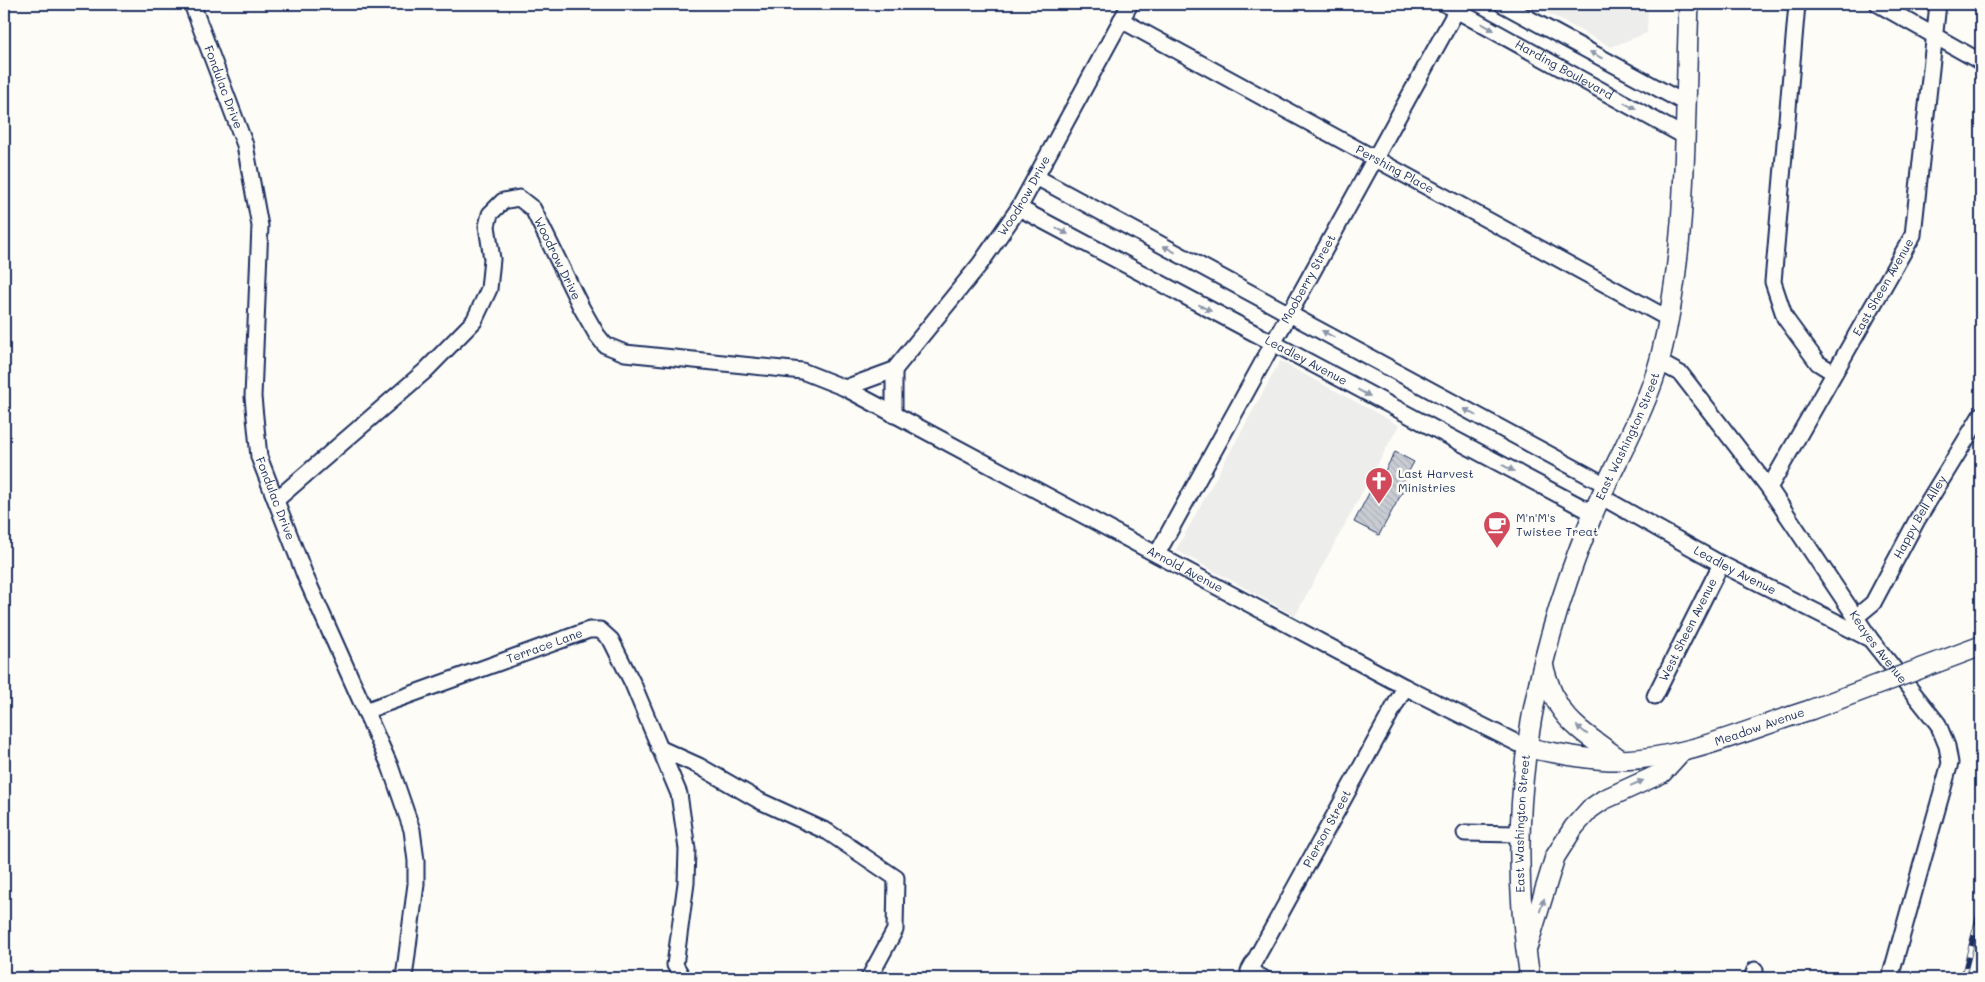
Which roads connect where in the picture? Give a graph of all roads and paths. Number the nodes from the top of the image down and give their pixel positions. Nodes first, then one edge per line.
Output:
1 (192, 4) edge
2 (1130, 4) edge
3 (1502, 4) edge
4 (1688, 4) edge
5 (1797, 4) edge
6 (1878, 4) edge
7 (1938, 4) edge
8 (1454, 6) edge
9 (1121, 20) junction
10 (1935, 36) junction
11 (1981, 62) edge
12 (1685, 103) junction
13 (1684, 136) junction
14 (1376, 157) junction
15 (1036, 177) junction
16 (1019, 208) junction
17 (1290, 313) junction
18 (1669, 318) junction
19 (1272, 344) junction
20 (1659, 362) junction
21 (894, 370) junction
22 (1834, 373) junction
23 (845, 388) junction
24 (894, 415) junction
25 (1981, 415) edge
26 (1769, 488) junction
27 (1599, 498) junction
28 (276, 500) junction
29 (1156, 554) junction
30 (1721, 564) junction
31 (1856, 617) junction
32 (1871, 640) junction
33 (1981, 646) edge
34 (1542, 662) junction
35 (1405, 687) junction
36 (1655, 696) dead end
37 (366, 711) junction
38 (659, 748) junction
39 (1527, 748) junction
40 (1681, 752) junction
41 (1621, 760) junction
42 (1465, 833) dead end
43 (1518, 834) junction
44 (1526, 951) junction
45 (404, 978) edge
46 (683, 978) edge
47 (869, 978) edge
48 (1263, 978) edge
49 (1530, 978) edge
50 (1890, 978) edge

1 - 28 street, Fondulac Drive
2 - 9 street, Woodrow Drive
12 -> 3 street
4 - 12 main road, East Washington Street
5 - 22 street
6 - 10 street
7 - 10 street, East Sheen Avenue
8 -> 13 street, Harding Boulevard
8 - 14 street, Mooberry Street
9 - 14 street, Pershing Place
9 - 15 street, Woodrow Drive
10 - 11 street
10 - 22 street, East Sheen Avenue
12 - 13 main road, East Washington Street
13 - 18 main road, East Washington Street
14 - 17 street, Mooberry Street
14 - 18 street, Pershing Place
15 - 16 street, Woodrow Drive
17 -> 15 street, Leadley Avenue
16 -> 19 street, Leadley Avenue
16 - 21 street, Woodrow Drive
17 - 19 street, Mooberry Street
27 -> 17 street, Leadley Avenue
18 - 20 main road, East Washington Street
19 -> 27 street, Leadley Avenue
19 - 29 street, Mooberry Street
20 - 26 street, Keayes Avenue
20 - 27 main road, East Washington Street
21 - 23 street
21 - 24 street
22 - 26 street, East Sheen Avenue
23 - 24 street, Arnold Avenue
23 - 28 street, Woodrow Drive
24 - 29 street, Arnold Avenue
25 - 31 street, Happy Bell Alley
26 - 31 street, Keayes Avenue
27 - 30 street, Leadley Avenue
27 - 34 main road, East Washington Street
28 - 37 street, Fondulac Drive
29 - 35 street, Arnold Avenue
30 - 32 street, Leadley Avenue
30 - 36 street, West Sheen Avenue
31 - 32 street, Keayes Avenue
32 - 50 street, Keayes Avenue
33 - 40 main road, Meadow Avenue, bridge
34 - 39 main road, East Washington Street
41 -> 34 main road
35 - 39 street, Arnold Avenue
35 - 48 street, Pierson Street
37 - 38 street, Terrace Lane
37 - 45 street, Fondulac Drive
38 - 46 street, Terrace Lane
38 - 47 street
39 - 41 main road, Meadow Avenue
39 - 43 main road, East Washington Street
40 - 41 main road, Meadow Avenue
44 -> 40 main road
42 - 43 street
43 - 44 main road, East Washington Street
44 - 49 main road, East Washington Street

